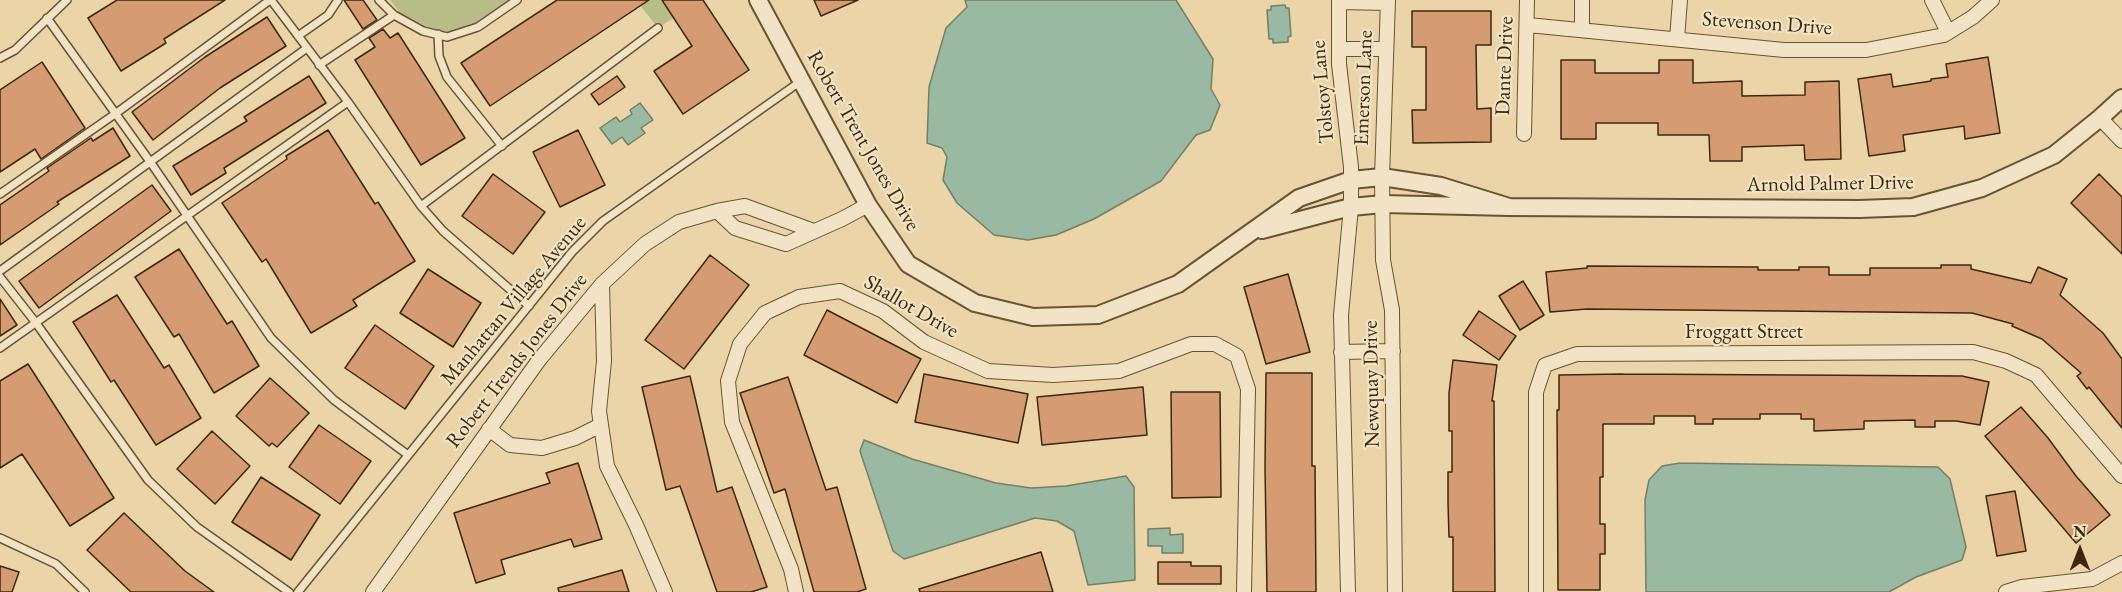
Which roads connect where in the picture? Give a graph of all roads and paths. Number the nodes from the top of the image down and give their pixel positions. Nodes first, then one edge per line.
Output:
1 (68, 0) edge
2 (271, 0) edge
3 (338, 0) edge
4 (379, 0) edge
5 (517, 0) edge
6 (758, 0) edge
7 (1527, 0) edge
8 (1582, 0) edge
9 (1680, 0) edge
10 (1932, 0) edge
11 (1992, 0) edge
12 (1339, 1) edge
13 (1388, 1) edge
14 (394, 15) junction
15 (47, 18) junction
16 (1528, 25) junction
17 (658, 28) dead end
18 (1582, 30) junction
19 (1948, 32) junction
20 (438, 34) junction
21 (298, 36) junction
22 (1677, 39) junction
23 (307, 48) junction
24 (1339, 49) junction
25 (1386, 49) junction
26 (0, 58) edge
27 (320, 65) junction
28 (801, 81) junction
29 (2122, 98) edge
30 (348, 102) junction
31 (115, 114) junction
32 (2100, 118) junction
33 (1524, 134) dead end
34 (2122, 141) edge
35 (502, 146) junction
36 (151, 163) junction
37 (1382, 177) junction
38 (1351, 180) junction
39 (0, 194) edge
40 (868, 204) junction
41 (1383, 204) junction
42 (422, 206) junction
43 (1351, 207) junction
44 (1509, 207) junction
45 (717, 211) junction
46 (762, 213) junction
47 (187, 217) junction
48 (813, 231) junction
49 (754, 235) junction
50 (1244, 236) junction
51 (0, 272) edge
52 (0, 277) edge
53 (602, 284) junction
54 (529, 306) junction
55 (36, 323) junction
56 (0, 348) edge
57 (1393, 351) junction
58 (1341, 352) junction
59 (601, 425) junction
60 (489, 429) junction
61 (408, 455) junction
62 (2122, 476) edge
63 (0, 538) edge
64 (2122, 563) edge
65 (85, 592) edge
66 (289, 592) edge
67 (298, 592) edge
68 (373, 592) edge
69 (665, 592) edge
70 (796, 592) edge
71 (1244, 592) edge
72 (1348, 592) edge
73 (1395, 592) edge
74 (1536, 592) edge
75 (2006, 592) edge

1 - 15 lane
2 - 21 lane
2 - 31 lane
3 - 21 lane
4 - 14 lane
5 - 20 lane
6 - 28 street, Robert Trent Jones Drive
7 - 16 street, Dante Drive
8 - 18 street
9 - 22 street
10 - 19 street
11 - 19 street, Stevenson Drive
12 - 13 street
12 - 24 street, Tolstoy Lane
13 - 25 street, Emerson Lane
14 - 20 lane
14 - 27 lane
15 - 26 lane
15 - 31 lane
16 - 18 street, Stevenson Drive
16 - 33 street, Dante Drive
17 - 35 lane
18 - 22 street, Stevenson Drive
19 - 22 street, Stevenson Drive
20 - 35 lane
21 - 23 lane
23 - 27 lane
23 - 36 lane
24 - 25 street
24 - 38 street, Tolstoy Lane
25 - 37 street, Emerson Lane
27 - 30 lane
28 - 40 street, Robert Trent Jones Drive
28 - 54 lane, Manhattan Village Avenue
29 - 32 street, Arnold Palmer Drive
30 - 42 lane
30 - 47 lane
31 - 36 lane
31 - 39 lane
32 - 34 street
32 - 44 street, Arnold Palmer Drive
35 - 42 lane
36 - 47 lane
36 - 51 lane
37 - 38 street, Robert Trent Jones Drive
37 - 41 street, Newquay Drive
37 - 44 street, Arnold Palmer Drive
38 - 43 street, Newquay Drive
38 - 50 street, Robert Trent Jones Drive
40 - 48 street
40 - 50 street, Robert Trent Jones Drive
41 - 43 street, Arnold Palmer Drive
41 - 44 street, Arnold Palmer Drive
41 - 57 street, Newquay Drive
42 - 54 lane
43 - 50 street, Robert Trent Jones Drive
43 - 58 street, Newquay Drive
45 - 46 street, Robert Trends Jones Drive
45 - 49 street
45 - 53 street, Robert Trends Jones Drive
46 - 48 street, Robert Trends Jones Drive
46 - 49 street
47 - 55 lane
47 - 61 lane
48 - 49 street
52 - 55 lane
53 - 59 street
53 - 60 street, Robert Trends Jones Drive
54 - 61 lane, Manhattan Village Avenue
55 - 56 lane
55 - 66 lane
57 - 58 street
57 - 73 street, Newquay Drive
58 - 72 street, Newquay Drive
59 - 60 street
59 - 69 street
60 - 68 street, Robert Trends Jones Drive
61 - 67 lane, Manhattan Village Avenue
62 - 74 street, Froggatt Street
63 - 65 lane
64 - 75 street
70 - 71 street, Shallot Drive

